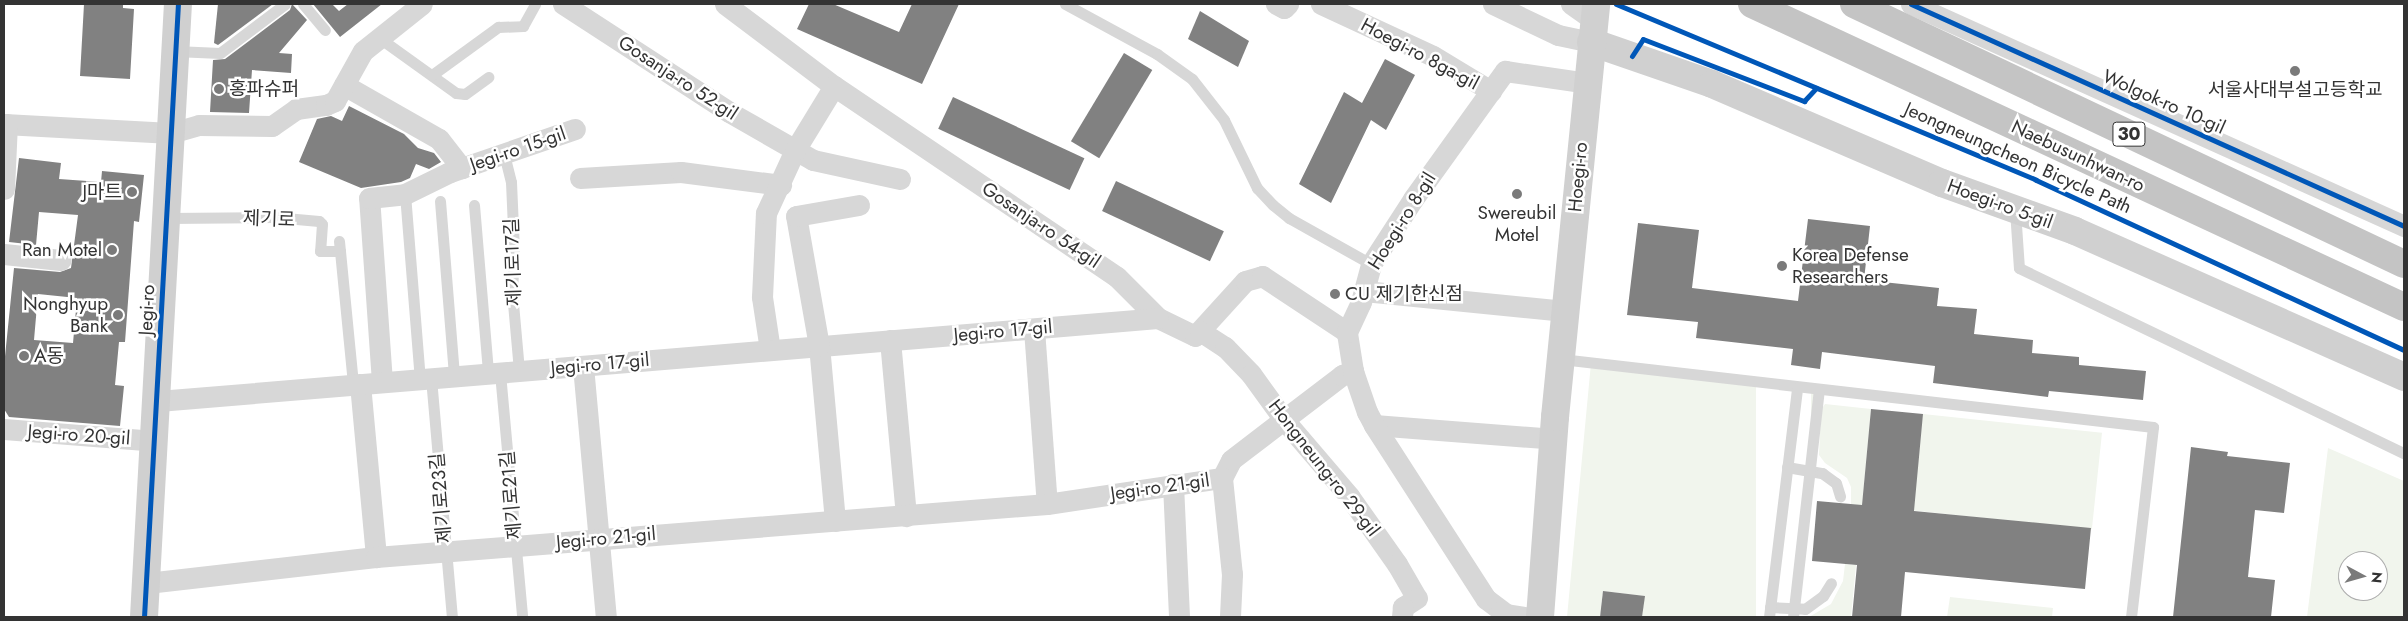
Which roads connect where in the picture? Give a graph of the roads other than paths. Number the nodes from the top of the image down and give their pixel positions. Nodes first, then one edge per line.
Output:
1 (178, 4) edge
2 (285, 4) edge
3 (303, 4) edge
4 (422, 4) edge
5 (535, 4) edge
6 (563, 4) edge
7 (725, 4) edge
8 (1065, 4) edge
9 (1276, 4) edge
10 (1288, 4) edge
11 (1321, 4) edge
12 (1493, 4) edge
13 (1571, 4) edge
14 (1752, 4) edge
15 (1854, 4) edge
16 (1911, 4) edge
17 (1594, 22) edge
18 (325, 30) dead end
19 (378, 37) junction
20 (175, 51) junction
21 (432, 75) junction
22 (488, 77) dead end
23 (1587, 83) junction
24 (344, 85) junction
25 (834, 86) junction
26 (1491, 91) junction
27 (5, 124) edge
28 (574, 129) dead end
29 (171, 134) junction
30 (796, 150) junction
31 (504, 154) junction
32 (462, 168) junction
33 (580, 178) dead end
34 (900, 179) dead end
35 (781, 186) junction
36 (4, 189) edge
37 (405, 194) junction
38 (440, 201) dead end
39 (474, 205) dead end
40 (858, 205) dead end
41 (2015, 209) junction
42 (167, 218) junction
43 (2404, 226) edge
44 (4, 254) edge
45 (60, 260) dead end
46 (1371, 264) junction
47 (2404, 264) edge
48 (1364, 291) junction
49 (2404, 307) edge
50 (1565, 311) junction
51 (1158, 318) junction
52 (1034, 328) junction
53 (1200, 331) junction
54 (1347, 332) junction
55 (890, 340) junction
56 (819, 346) junction
57 (770, 350) junction
58 (1560, 359) junction
59 (583, 366) junction
60 (1353, 371) junction
61 (502, 372) junction
62 (454, 376) junction
63 (2404, 377) edge
64 (426, 378) junction
65 (382, 382) junction
66 (356, 384) junction
67 (1797, 388) junction
68 (1819, 390) junction
69 (158, 401) junction
70 (1285, 421) junction
71 (1374, 425) junction
72 (4, 430) edge
73 (1554, 439) junction
74 (155, 441) junction
75 (2404, 453) edge
76 (1787, 467) junction
77 (1810, 470) junction
78 (1222, 478) junction
79 (1173, 484) junction
80 (1840, 496) dead end
81 (1047, 504) junction
82 (906, 516) junction
83 (835, 521) junction
84 (599, 538) junction
85 (515, 545) junction
86 (446, 552) junction
87 (376, 558) junction
88 (147, 583) junction
89 (1831, 583) dead end
90 (1770, 612) edge
91 (1794, 613) edge
92 (144, 617) edge
93 (452, 617) edge
94 (522, 617) edge
95 (606, 617) edge
96 (1179, 617) edge
97 (1230, 617) edge
98 (1402, 617) edge
99 (1525, 617) edge
100 (1540, 617) edge
101 (2132, 617) edge

1 - 20 main road, Jegi-ro
2 - 20 lane
3 - 18 lane
4 - 19 street
5 - 21 lane
6 - 30 street, Gosanja-ro 52-gil
7 - 25 street, Gosanja-ro 54-gil
8 - 46 lane
9 - 10 street
11 - 26 street, Hoegi-ro 8ga-gil
12 - 17 street
13 - 17 street
14 - 49 highway, Naebusunhwan-ro / 30
15 - 47 highway, 30
16 - 43 street, Wolgok-ro 10-gil
17 - 23 main road, Hoegi-ro
17 - 41 main road, Hoegi-ro 5-gil
19 - 21 lane
19 - 24 street
20 - 29 main road, Jegi-ro
21 - 22 lane
23 - 26 street, Hoegi-ro 8-gil
23 - 50 main road, Hoegi-ro
24 - 29 street
24 - 32 street, Jegi-ro 15-gil
25 - 30 street
25 - 51 street, Gosanja-ro 54-gil
26 - 46 street, Hoegi-ro 8-gil
27 - 29 street
27 - 36 street
28 - 31 street, Jegi-ro 15-gil
29 - 42 main road, Jegi-ro
30 - 34 street, Gosanja-ro 52-gil
30 - 35 street
31 - 32 street, Jegi-ro 15-gil
31 - 61 lane, 제기로17길
32 - 37 street, Jegi-ro 15-gil
33 - 35 street
35 - 57 street
37 - 64 lane
37 - 65 street, Jegi-ro 15-gil
38 - 62 lane
39 - 61 lane, 제기로17길
40 - 56 street
41 - 63 main road, Hoegi-ro 5-gil
41 - 75 lane
42 - 66 lane, 제기로
42 - 69 main road, Jegi-ro
44 - 45 street
46 - 48 street, Hoegi-ro 8-gil
48 - 50 street
48 - 54 street, Hoegi-ro 8-gil
50 - 58 main road, Hoegi-ro
51 - 52 street, Jegi-ro 17-gil
51 - 53 street, Gosanja-ro 54-gil
52 - 55 street, Jegi-ro 17-gil
52 - 81 street
53 - 54 street
53 - 70 street, Hongneung-ro 29-gil
54 - 60 street
55 - 56 street, Jegi-ro 17-gil
55 - 82 street
56 - 57 street, Jegi-ro 17-gil
56 - 83 street
57 - 59 street, Jegi-ro 17-gil
58 - 67 lane
58 - 73 main road, Hoegi-ro
59 - 61 street, Jegi-ro 17-gil
59 - 84 street
60 - 70 street, Jegi-ro 21-gil
60 - 71 street
61 - 62 street, Jegi-ro 17-gil
61 - 85 lane, 제기로21길
62 - 64 street, Jegi-ro 17-gil
64 - 65 street, Jegi-ro 17-gil
64 - 86 lane, 제기로23길
65 - 66 street, Jegi-ro 17-gil
66 - 69 street, Jegi-ro 17-gil
66 - 87 street
67 - 68 lane
67 - 76 lane
68 - 77 lane
68 - 101 lane
69 - 74 main road, Jegi-ro
70 - 78 street, Jegi-ro 21-gil
70 - 98 street, Hongneung-ro 29-gil
71 - 73 street
71 - 99 street
72 - 74 street, Jegi-ro 20-gil
73 - 100 main road, Hoegi-ro
74 - 88 main road, Jegi-ro
76 - 77 lane
76 - 90 lane
77 - 80 lane
77 - 91 lane
78 - 79 street, Jegi-ro 21-gil
78 - 97 street
79 - 81 street, Jegi-ro 21-gil
79 - 96 street
81 - 82 street, Jegi-ro 21-gil
82 - 83 street, Jegi-ro 21-gil
83 - 84 street, Jegi-ro 21-gil
84 - 85 street, Jegi-ro 21-gil
84 - 95 street
85 - 86 street, Jegi-ro 21-gil
85 - 94 lane, 제기로21길
86 - 87 street, Jegi-ro 21-gil
86 - 93 lane, 제기로23길
87 - 88 street, Jegi-ro 21-gil
88 - 92 main road, Jegi-ro
89 - 91 lane
90 - 91 lane

